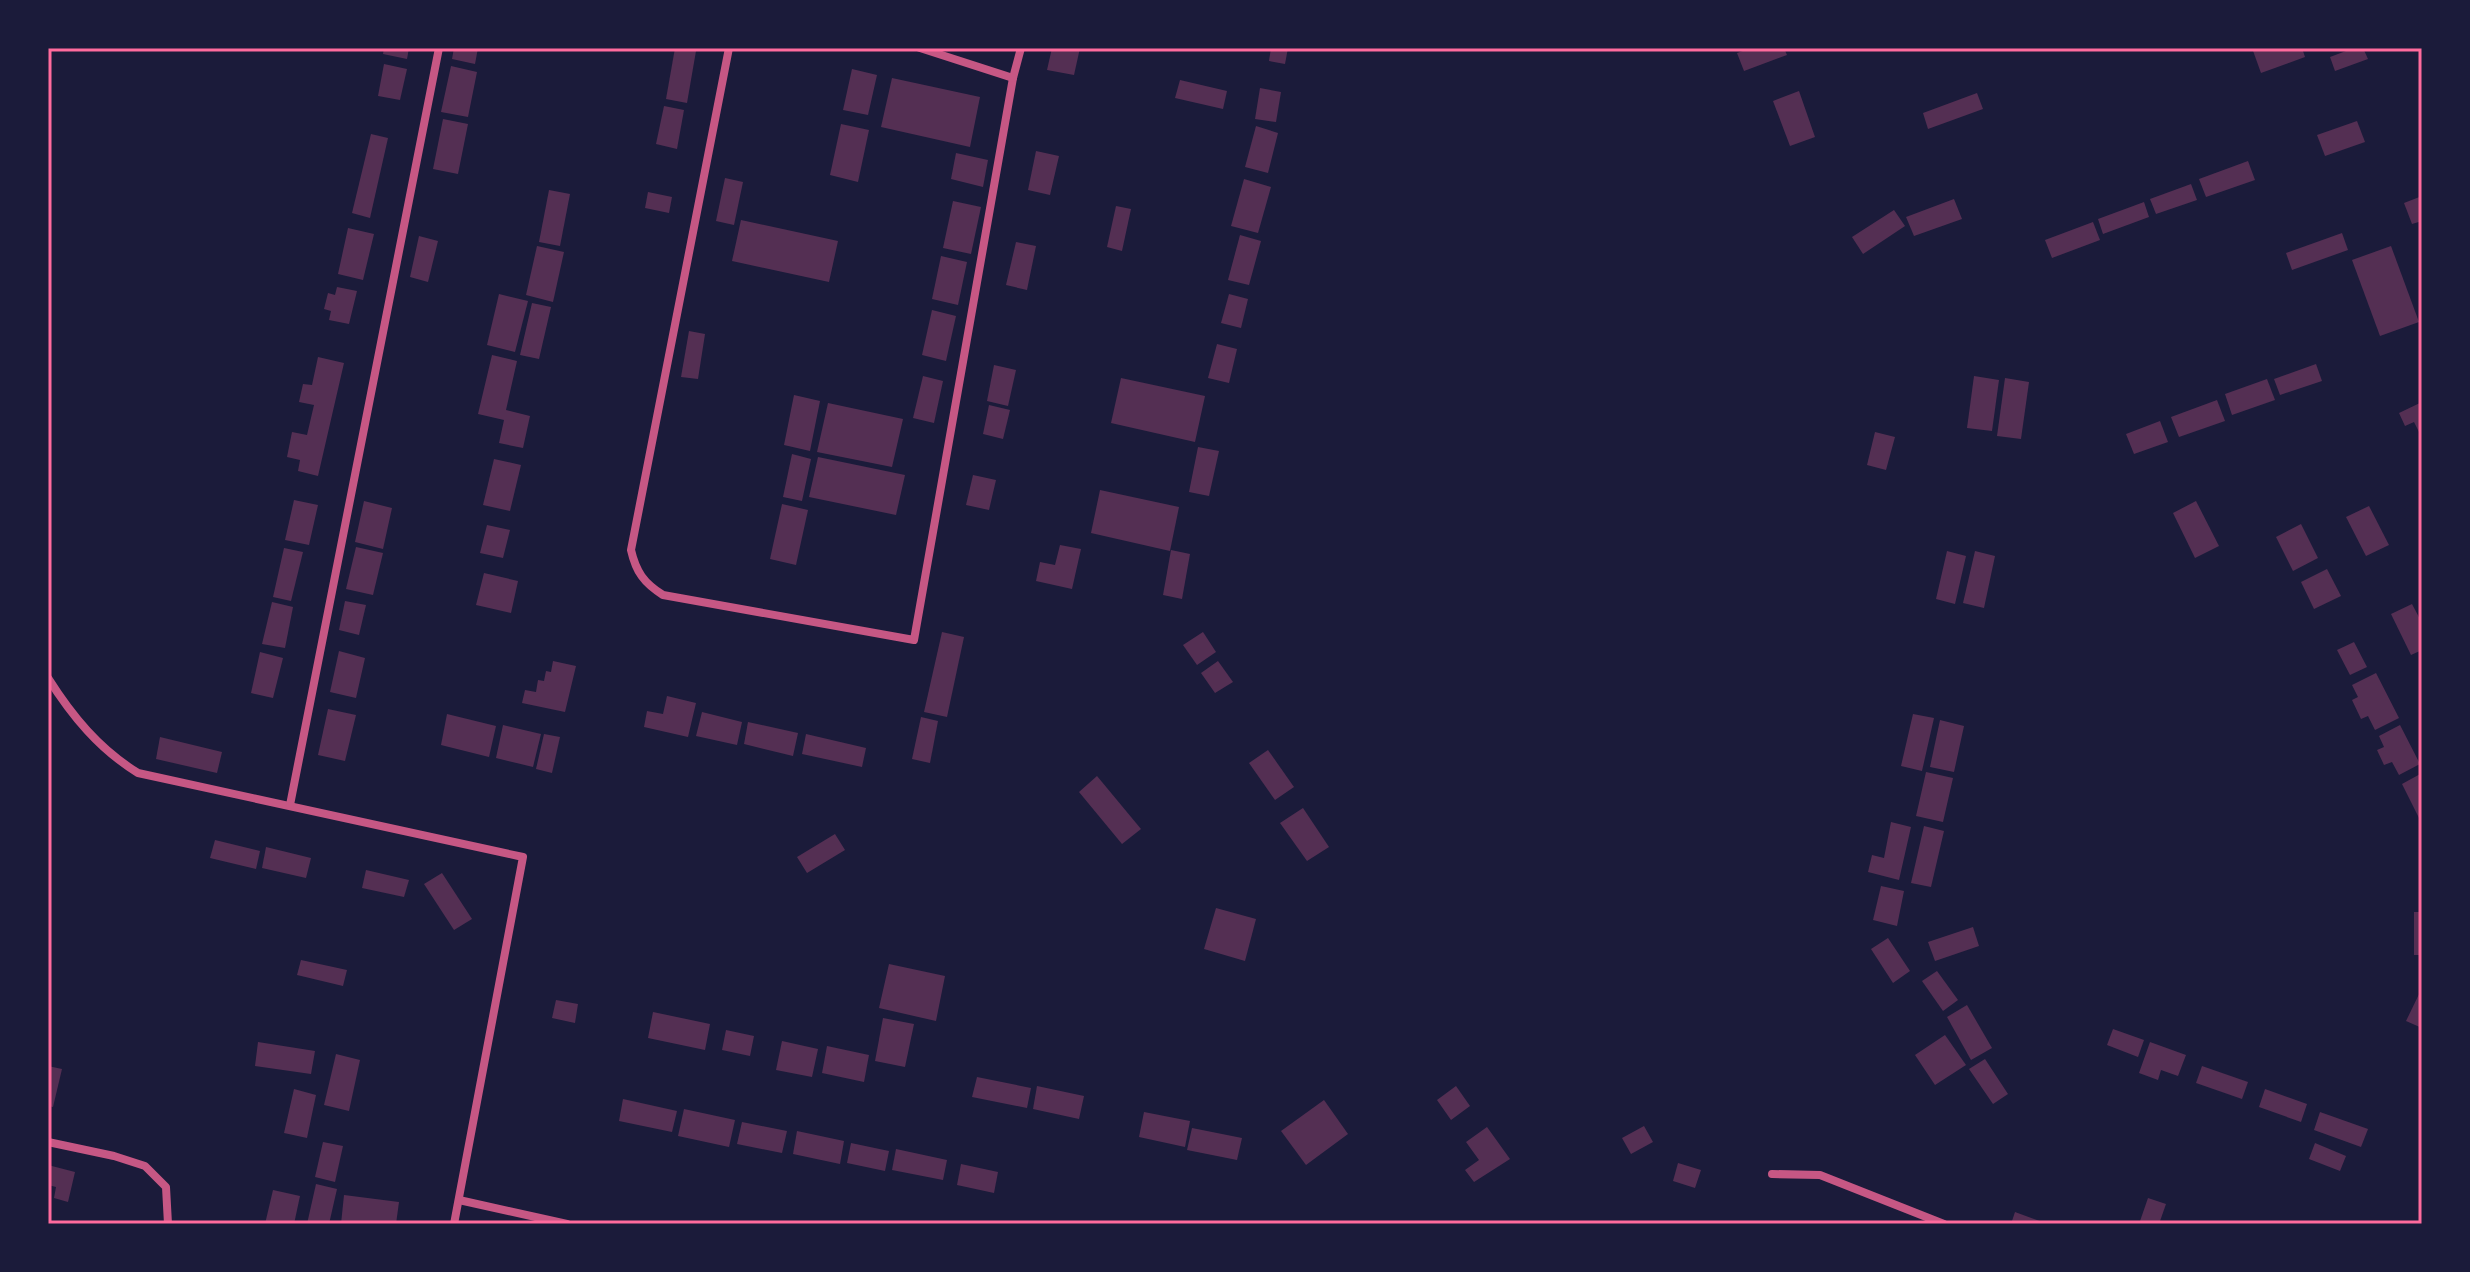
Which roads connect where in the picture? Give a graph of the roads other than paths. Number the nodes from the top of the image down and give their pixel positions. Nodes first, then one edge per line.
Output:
1 (439, 48) edge
2 (729, 48) edge
3 (920, 48) edge
4 (1021, 48) edge
5 (1013, 78) junction
6 (48, 678) edge
7 (290, 805) junction
8 (48, 1142) edge
9 (1772, 1174) dead end
10 (459, 1200) junction
11 (168, 1224) edge
12 (454, 1224) edge
13 (567, 1224) edge
14 (1944, 1224) edge

1 - 7 street
2 - 5 street
3 - 5 street
4 - 5 street
6 - 7 street
7 - 10 street
8 - 11 street
9 - 14 street
10 - 12 street
10 - 13 street

